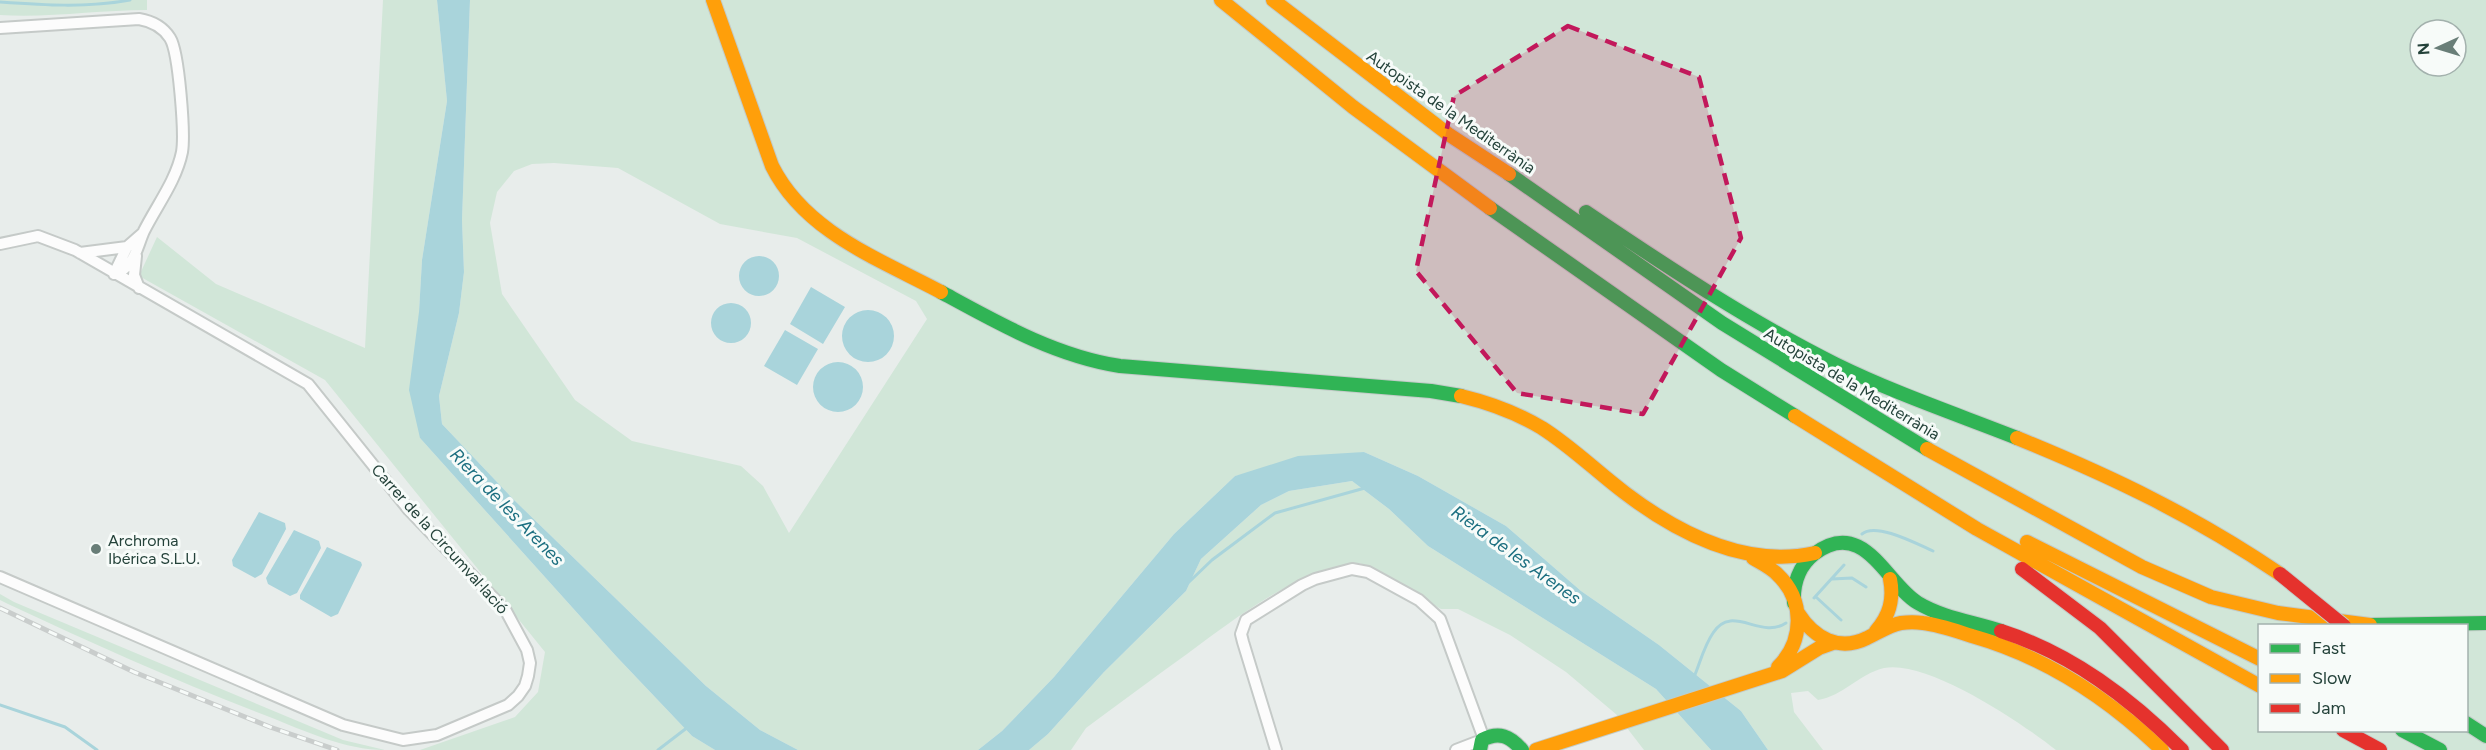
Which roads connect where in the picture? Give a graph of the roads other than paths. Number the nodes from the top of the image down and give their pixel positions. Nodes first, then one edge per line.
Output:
1 (713, 0) edge
2 (1221, 0) edge
3 (1273, 0) edge
4 (0, 28) edge
5 (1539, 194) junction
6 (0, 244) edge
7 (132, 250) junction
8 (80, 253) junction
9 (114, 274) junction
10 (139, 288) junction
11 (1887, 472) junction
12 (1906, 486) junction
13 (1745, 553) junction
14 (1815, 553) junction
15 (1889, 575) junction
16 (0, 577) edge
17 (1796, 608) junction
18 (2486, 612) edge
19 (2331, 618) junction
20 (2486, 623) edge
21 (2342, 624) edge
22 (2361, 624) edge
23 (2426, 624) edge
24 (1869, 637) junction
25 (1833, 643) junction
26 (2258, 658) edge
27 (1764, 676) junction
28 (2258, 685) edge
29 (2468, 724) edge
30 (2347, 732) edge
31 (2406, 732) edge
32 (2486, 736) edge
33 (1482, 743) edge
34 (1566, 746) edge
35 (1462, 749) edge
36 (1276, 750) edge
37 (1522, 750) edge
38 (1536, 750) edge
39 (2162, 750) edge
40 (2182, 750) edge
41 (2222, 750) edge
42 (2380, 750) edge
43 (2440, 750) edge

1 - 13 main road
2 - 11 main road
3 - 5 main road, Autopista de la Mediterrània
4 - 7 street
5 - 19 main road, Autopista de la Mediterrània
5 - 21 main road, bridge
6 - 8 street, Carrer de la Circumval·lació
7 - 8 street
7 - 9 street
7 - 10 street
8 - 9 street, Carrer de la Circumval·lació
9 - 10 street, Carrer de la Circumval·lació
10 - 16 street, Carrer de la Circumval·lació
11 - 12 main road
11 - 26 main road
12 - 28 main road
12 - 41 main road
13 - 14 main road
13 - 17 main road
14 - 15 main road
14 - 17 main road
15 - 24 main road
15 - 40 main road
17 - 25 main road
17 - 27 main road
18 - 19 main road
19 - 22 main road, Autopista de la Mediterrània
20 - 23 main road, Autopista de la Mediterrània
24 - 25 main road
24 - 39 main road
25 - 27 main road
27 - 34 main road
29 - 32 main road
30 - 42 main road
31 - 43 main road
33 - 35 street
33 - 36 street
33 - 37 main road
34 - 38 main road

